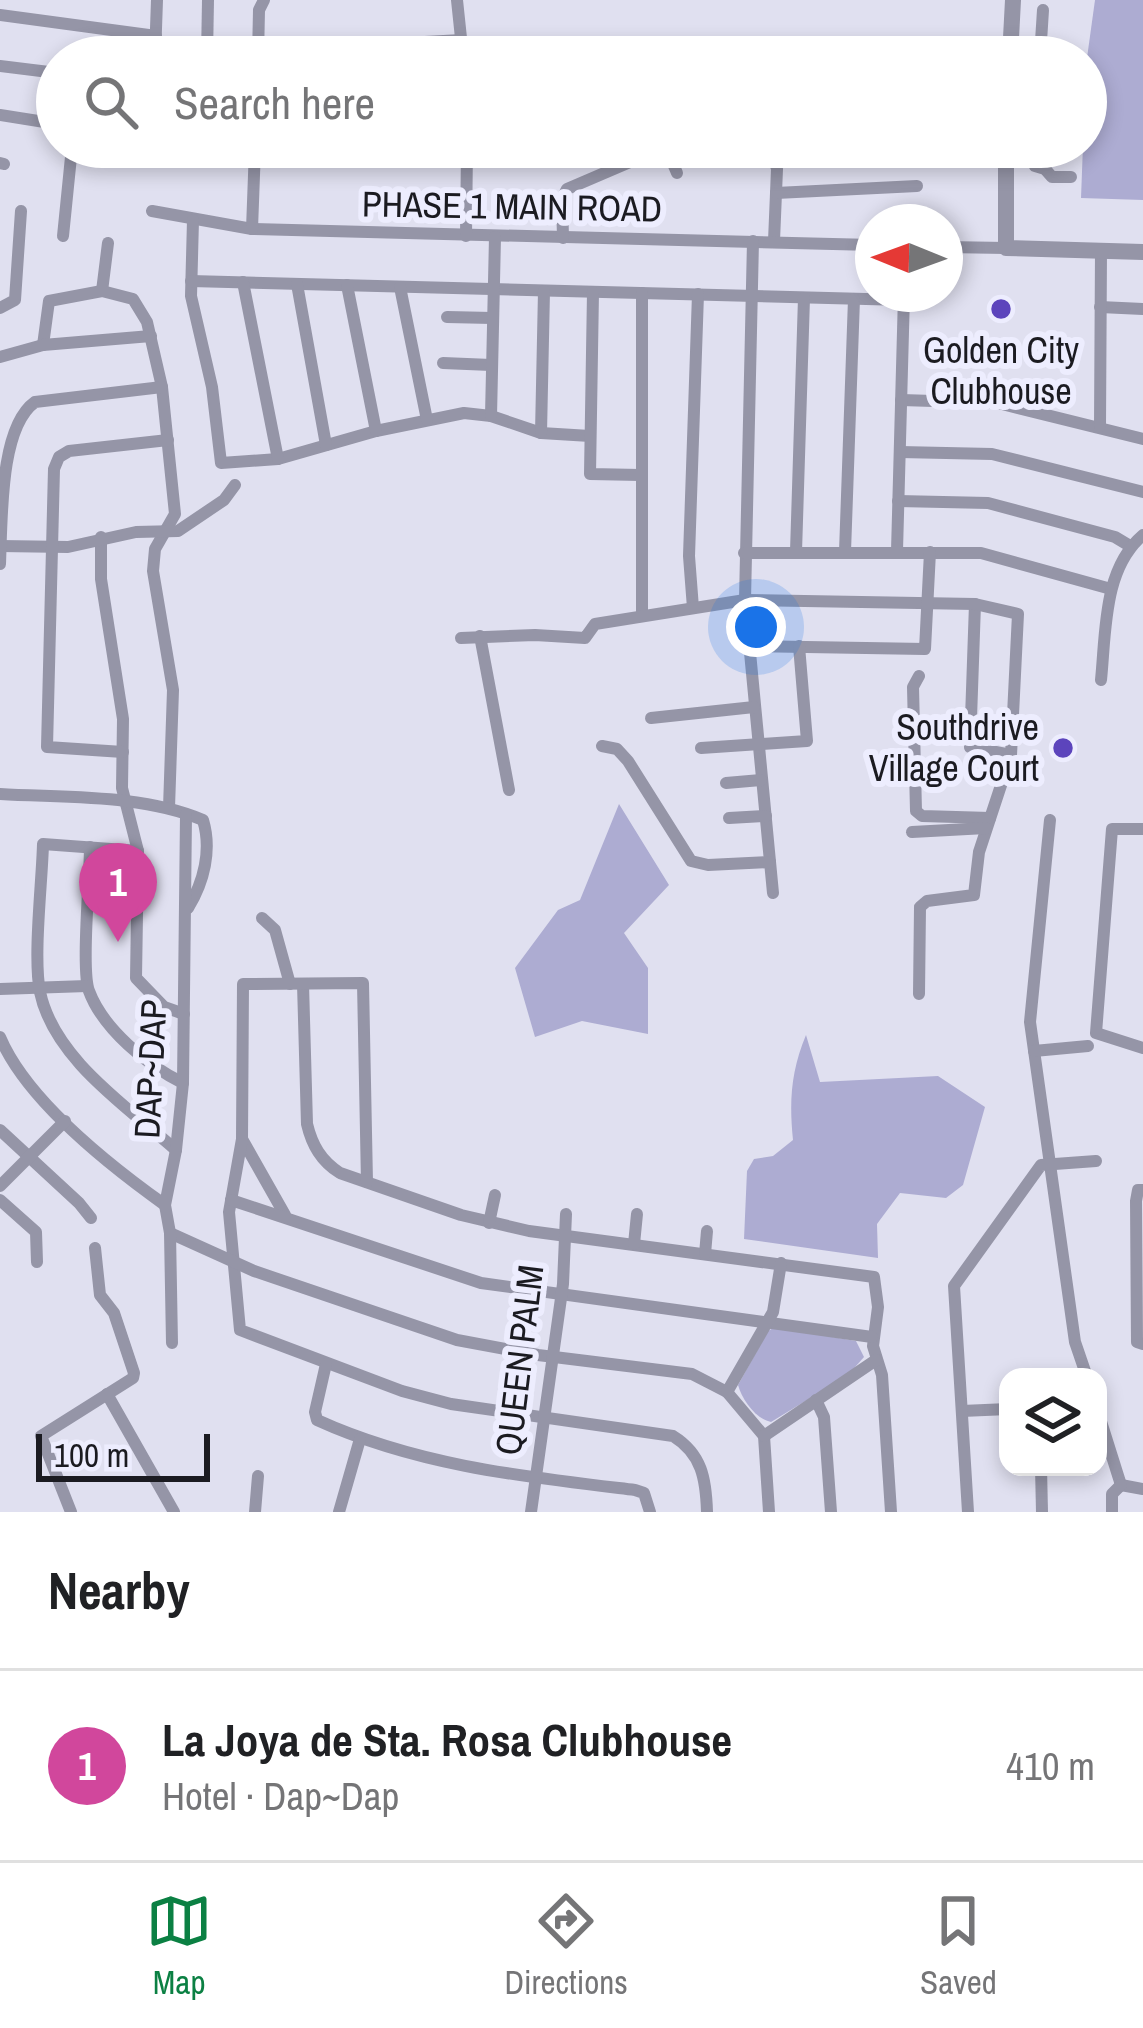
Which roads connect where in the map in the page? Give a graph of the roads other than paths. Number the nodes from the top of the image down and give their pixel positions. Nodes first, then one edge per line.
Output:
1 (157, 0) edge
2 (208, 0) edge
3 (264, 0) edge
4 (457, 0) edge
5 (1013, 0) edge
6 (1043, 10) dead end
7 (0, 15) edge
8 (156, 36) joint
9 (207, 36) edge
10 (259, 36) edge
11 (461, 36) edge
12 (1011, 36) edge
13 (1041, 36) edge
14 (0, 66) edge
15 (36, 71) edge
16 (0, 116) edge
17 (36, 121) edge
18 (70, 168) edge
19 (254, 168) edge
20 (467, 168) edge
21 (615, 168) edge
22 (675, 168) edge
23 (774, 168) edge
24 (1006, 168) edge
25 (1042, 168) edge
26 (677, 172) dead end
27 (1071, 177) dead end
28 (917, 186) dead end
29 (776, 193) junction
30 (21, 211) dead end
31 (152, 211) dead end
32 (193, 220) junction
33 (252, 229) junction
34 (63, 236) dead end
35 (466, 236) junction
36 (495, 237) junction
37 (562, 238) junction
38 (753, 241) junction
39 (774, 241) junction
40 (108, 243) dead end
41 (855, 244) edge
42 (963, 247) edge
43 (1006, 248) junction
44 (1101, 251) junction
45 (1143, 252) edge
46 (191, 281) junction
47 (243, 282) junction
48 (297, 284) junction
49 (347, 285) junction
50 (400, 286) junction
51 (493, 289) junction
52 (102, 291) junction
53 (544, 291) junction
54 (593, 292) junction
55 (642, 293) junction
56 (698, 294) junction
57 (751, 296) junction
58 (804, 298) junction
59 (854, 299) joint
60 (1100, 307) junction
61 (0, 308) edge
62 (1143, 309) edge
63 (904, 312) edge
64 (447, 317) dead end
65 (493, 318) junction
66 (151, 336) junction
67 (44, 345) junction
68 (0, 357) edge
69 (443, 363) dead end
70 (491, 365) junction
71 (162, 387) junction
72 (902, 400) junction
73 (490, 416) junction
74 (427, 420) junction
75 (1100, 426) junction
76 (376, 431) junction
77 (541, 433) junction
78 (590, 436) junction
79 (168, 440) junction
80 (1143, 440) edge
81 (326, 445) junction
82 (900, 452) junction
83 (278, 459) junction
84 (640, 476) junction
85 (235, 484) dead end
86 (1143, 492) edge
87 (898, 501) junction
88 (166, 532) junction
89 (1143, 535) edge
90 (101, 537) junction
91 (0, 546) edge
92 (1130, 546) junction
93 (52, 548) junction
94 (897, 551) junction
95 (796, 552) junction
96 (845, 552) junction
97 (930, 552) junction
98 (744, 553) junction
99 (0, 564) edge
100 (1111, 589) junction
101 (745, 600) junction
102 (927, 603) junction
103 (975, 604) junction
104 (693, 608) junction
105 (642, 616) junction
106 (480, 636) junction
107 (461, 638) dead end
108 (749, 646) junction
109 (800, 646) junction
110 (919, 676) dead end
111 (1101, 680) dead end
112 (754, 707) junction
113 (651, 718) dead end
114 (757, 743) junction
115 (602, 746) dead end
116 (701, 748) dead end
117 (123, 752) junction
118 (1011, 755) junction
119 (761, 780) junction
120 (726, 783) dead end
121 (509, 790) dead end
122 (0, 794) edge
123 (124, 802) junction
124 (170, 808) junction
125 (766, 816) junction
126 (729, 818) dead end
127 (1050, 820) dead end
128 (988, 823) junction
129 (1143, 829) edge
130 (912, 832) dead end
131 (90, 848) junction
132 (137, 851) junction
133 (770, 862) junction
134 (773, 893) dead end
135 (262, 918) dead end
136 (296, 984) junction
137 (87, 986) junction
138 (38, 988) junction
139 (0, 989) edge
140 (919, 994) dead end
141 (184, 1014) junction
142 (0, 1037) edge
143 (1088, 1046) dead end
144 (1143, 1048) edge
145 (1034, 1051) junction
146 (183, 1083) junction
147 (65, 1121) junction
148 (0, 1130) edge
149 (242, 1138) junction
150 (176, 1150) junction
151 (30, 1159) junction
152 (1050, 1161) junction
153 (1096, 1162) dead end
154 (367, 1182) junction
155 (0, 1186) edge
156 (1143, 1190) edge
157 (495, 1195) dead end
158 (0, 1200) edge
159 (230, 1200) junction
160 (165, 1204) junction
161 (566, 1214) dead end
162 (637, 1214) dead end
163 (286, 1216) junction
164 (91, 1218) dead end
165 (489, 1223) junction
166 (707, 1232) dead end
167 (170, 1233) junction
168 (563, 1235) junction
169 (634, 1244) junction
170 (95, 1248) dead end
171 (705, 1254) junction
172 (37, 1262) dead end
173 (231, 1262) junction
174 (781, 1263) junction
175 (561, 1295) junction
176 (768, 1320) junction
177 (872, 1336) junction
178 (172, 1342) dead end
179 (1143, 1344) edge
180 (552, 1357) junction
181 (876, 1360) junction
182 (326, 1364) junction
183 (1084, 1368) edge
184 (727, 1392) junction
185 (107, 1394) junction
186 (816, 1400) junction
187 (999, 1409) edge
188 (962, 1411) junction
189 (543, 1420) junction
190 (764, 1436) junction
191 (360, 1439) junction
192 (1107, 1441) edge
193 (258, 1476) dead end
194 (1041, 1476) edge
195 (536, 1478) junction
196 (1121, 1486) junction
197 (1143, 1489) edge
198 (71, 1512) edge
199 (174, 1512) edge
200 (255, 1512) edge
201 (339, 1512) edge
202 (531, 1512) edge
203 (650, 1512) edge
204 (707, 1512) edge
205 (769, 1512) edge
206 (831, 1512) edge
207 (891, 1512) edge
208 (968, 1512) edge
209 (1042, 1512) edge
210 (1112, 1512) edge

1 - 8 street
2 - 9 street
3 - 10 street
4 - 11 street
5 - 12 street
6 - 13 street
7 - 8 street
14 - 15 street
16 - 17 street
18 - 34 street
19 - 33 street
20 - 35 street
21 - 37 street
22 - 26 street
23 - 29 street
24 - 43 street
25 - 27 street
28 - 29 street
29 - 39 street
30 - 61 street
31 - 32 street, PHASE 1 MAIN ROAD
32 - 33 street, PHASE 1 MAIN ROAD
32 - 46 street
33 - 35 street, PHASE 1 MAIN ROAD
35 - 36 street, PHASE 1 MAIN ROAD
36 - 37 street, PHASE 1 MAIN ROAD
36 - 51 street
37 - 38 street, PHASE 1 MAIN ROAD
38 - 39 street, PHASE 1 MAIN ROAD
38 - 57 street
39 - 41 street, PHASE 1 MAIN ROAD
40 - 52 street
42 - 43 street
43 - 44 street
44 - 45 street
44 - 60 street
46 - 47 street
46 - 83 street
47 - 48 street
47 - 83 street
48 - 49 street
48 - 81 street
49 - 50 street
49 - 76 street
50 - 51 street
50 - 74 street
51 - 53 street
51 - 65 street
52 - 66 street
52 - 67 street
53 - 54 street
53 - 77 street
54 - 55 street
54 - 78 street
55 - 56 street
55 - 84 street
56 - 57 street
56 - 104 street
57 - 58 street
57 - 98 street
58 - 59 street
58 - 95 street
59 - 96 street
60 - 62 street
60 - 75 street
63 - 72 street
64 - 65 street
65 - 70 street
66 - 67 street
66 - 71 street
67 - 68 street
69 - 70 street
70 - 73 street
71 - 79 street
71 - 91 street
72 - 75 street
72 - 82 street
73 - 74 street
73 - 77 street
74 - 76 street
75 - 80 street
76 - 81 street
77 - 78 street
78 - 84 street
79 - 88 street
79 - 93 street
81 - 83 street
82 - 86 street
82 - 87 street
84 - 105 street
85 - 88 street
87 - 92 street
87 - 94 street
88 - 90 street
88 - 124 street
89 - 92 street
90 - 93 street
90 - 117 street
91 - 93 street
91 - 99 street
92 - 100 street
93 - 117 street
94 - 96 street
94 - 97 street
95 - 96 street
95 - 98 street
97 - 100 street
97 - 102 street
98 - 101 street
100 - 111 street
101 - 102 street
101 - 104 street
101 - 108 street
102 - 103 street
102 - 109 street
103 - 118 street
103 - 118 street
104 - 105 street
105 - 106 street
106 - 107 street
106 - 121 street
108 - 109 street
108 - 112 street
109 - 114 street
110 - 128 street
112 - 113 street
112 - 114 street
114 - 116 street
114 - 119 street
115 - 133 street
117 - 123 street
118 - 128 street
119 - 120 street
119 - 125 street
122 - 123 street
123 - 124 street
123 - 132 street
124 - 141 street, DAP~DAP
125 - 126 street
125 - 133 street
127 - 145 street
128 - 130 street
128 - 140 street
129 - 144 street
131 - 132 street
131 - 137 street
131 - 138 street
132 - 141 street
133 - 134 street
135 - 136 street
136 - 149 street
136 - 154 street
136 - 154 street
137 - 138 street
137 - 146 street
138 - 139 street
138 - 150 street
141 - 146 street, DAP~DAP
142 - 147 street
143 - 145 street
145 - 152 street
146 - 150 street, DAP~DAP
147 - 151 street
147 - 160 street
148 - 151 street
149 - 159 street
149 - 163 street
150 - 160 street, DAP~DAP
151 - 155 street
151 - 164 street
152 - 153 street
152 - 183 street
152 - 188 street
154 - 165 street
156 - 179 street
157 - 165 street
158 - 172 street
159 - 163 street
159 - 173 street
160 - 167 street, DAP~DAP
161 - 168 street, QUEEN PALM
162 - 169 street
163 - 175 street
165 - 168 street
166 - 171 street
167 - 173 street
167 - 178 street, DAP~DAP
168 - 169 street
168 - 175 street, QUEEN PALM
169 - 171 street
170 - 185 street
171 - 174 street
173 - 180 street
173 - 182 street
174 - 176 street
174 - 177 street
175 - 176 street
175 - 180 street, QUEEN PALM
176 - 177 street
176 - 184 street
177 - 181 street
180 - 184 street
180 - 189 street, QUEEN PALM
181 - 186 street
181 - 207 street
182 - 189 street
182 - 191 street
184 - 190 street
185 - 198 street
185 - 199 street
186 - 190 street
186 - 206 street
187 - 188 street
188 - 208 street
189 - 195 street, QUEEN PALM
189 - 204 street
190 - 205 street
191 - 195 street
191 - 201 street
192 - 196 street
193 - 200 street
194 - 209 street
195 - 202 street, QUEEN PALM
195 - 203 street
196 - 197 street
196 - 210 street

